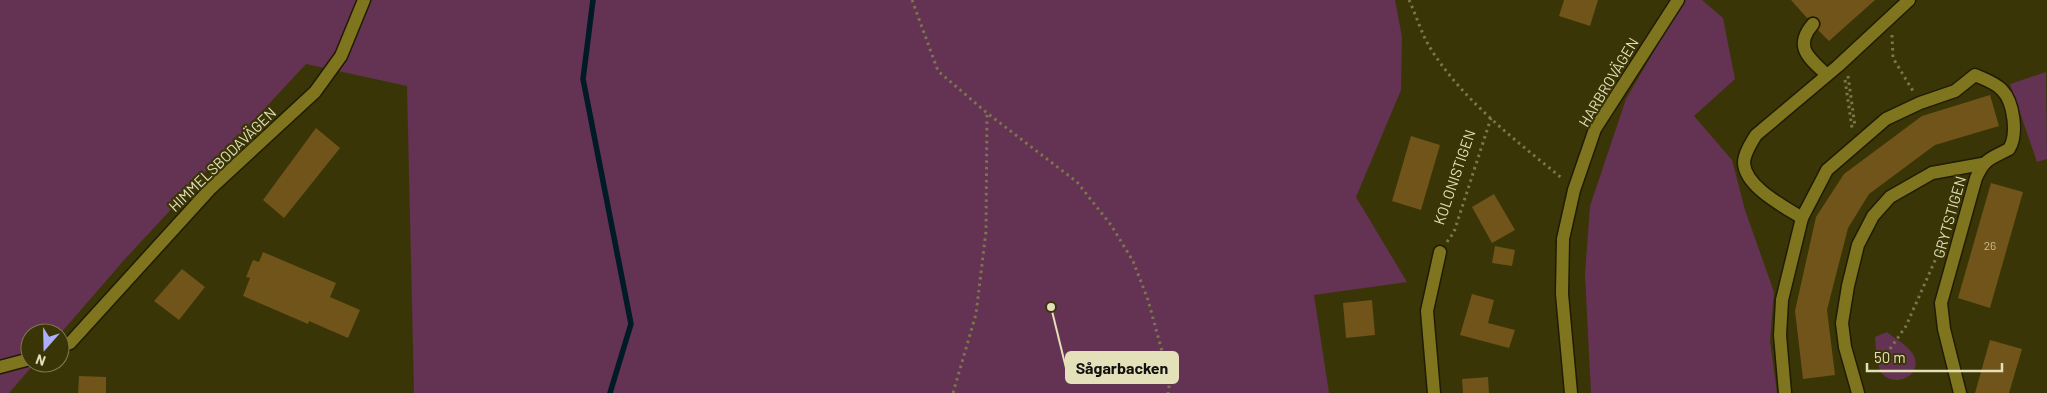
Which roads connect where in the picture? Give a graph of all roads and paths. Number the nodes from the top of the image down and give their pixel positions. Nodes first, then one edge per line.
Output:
1 (364, 0) edge
2 (912, 0) edge
3 (1409, 0) edge
4 (1678, 0) edge
5 (1909, 0) edge
6 (1891, 16) junction
7 (1813, 24) dead end
8 (1841, 63) junction
9 (1827, 75) junction
10 (1908, 83) dead end
11 (987, 113) junction
12 (1491, 118) junction
13 (1859, 142) junction
14 (1982, 164) junction
15 (1574, 190) junction
16 (1802, 218) junction
17 (1939, 250) dead end
18 (1440, 252) joint
19 (70, 343) edge
20 (1890, 349) dead end
21 (20, 362) edge
22 (0, 367) edge
23 (953, 393) edge
24 (1168, 393) edge
25 (1434, 393) edge
26 (1571, 393) edge
27 (1785, 393) edge
28 (1858, 393) edge
29 (1960, 393) edge

1 - 19 street, HIMMELSBODAVÄGEN
2 - 11 path
3 - 12 path
4 - 15 street, HARBROVÄGEN
5 - 6 street
6 - 8 street
6 - 10 path
7 - 9 street
8 - 9 street
8 - 13 path
8 - 13 path
9 - 16 street
11 - 23 path
11 - 24 path
12 - 15 path
12 - 18 path, KOLONISTIGEN
13 - 14 street, GRYTSTIGEN
13 - 16 street, GRYTSTIGEN
14 - 28 street
14 - 29 street, GRYTSTIGEN
15 - 26 street, HARBROVÄGEN
16 - 27 street, GRYTSTIGEN
17 - 20 path
18 - 25 street
21 - 22 street

